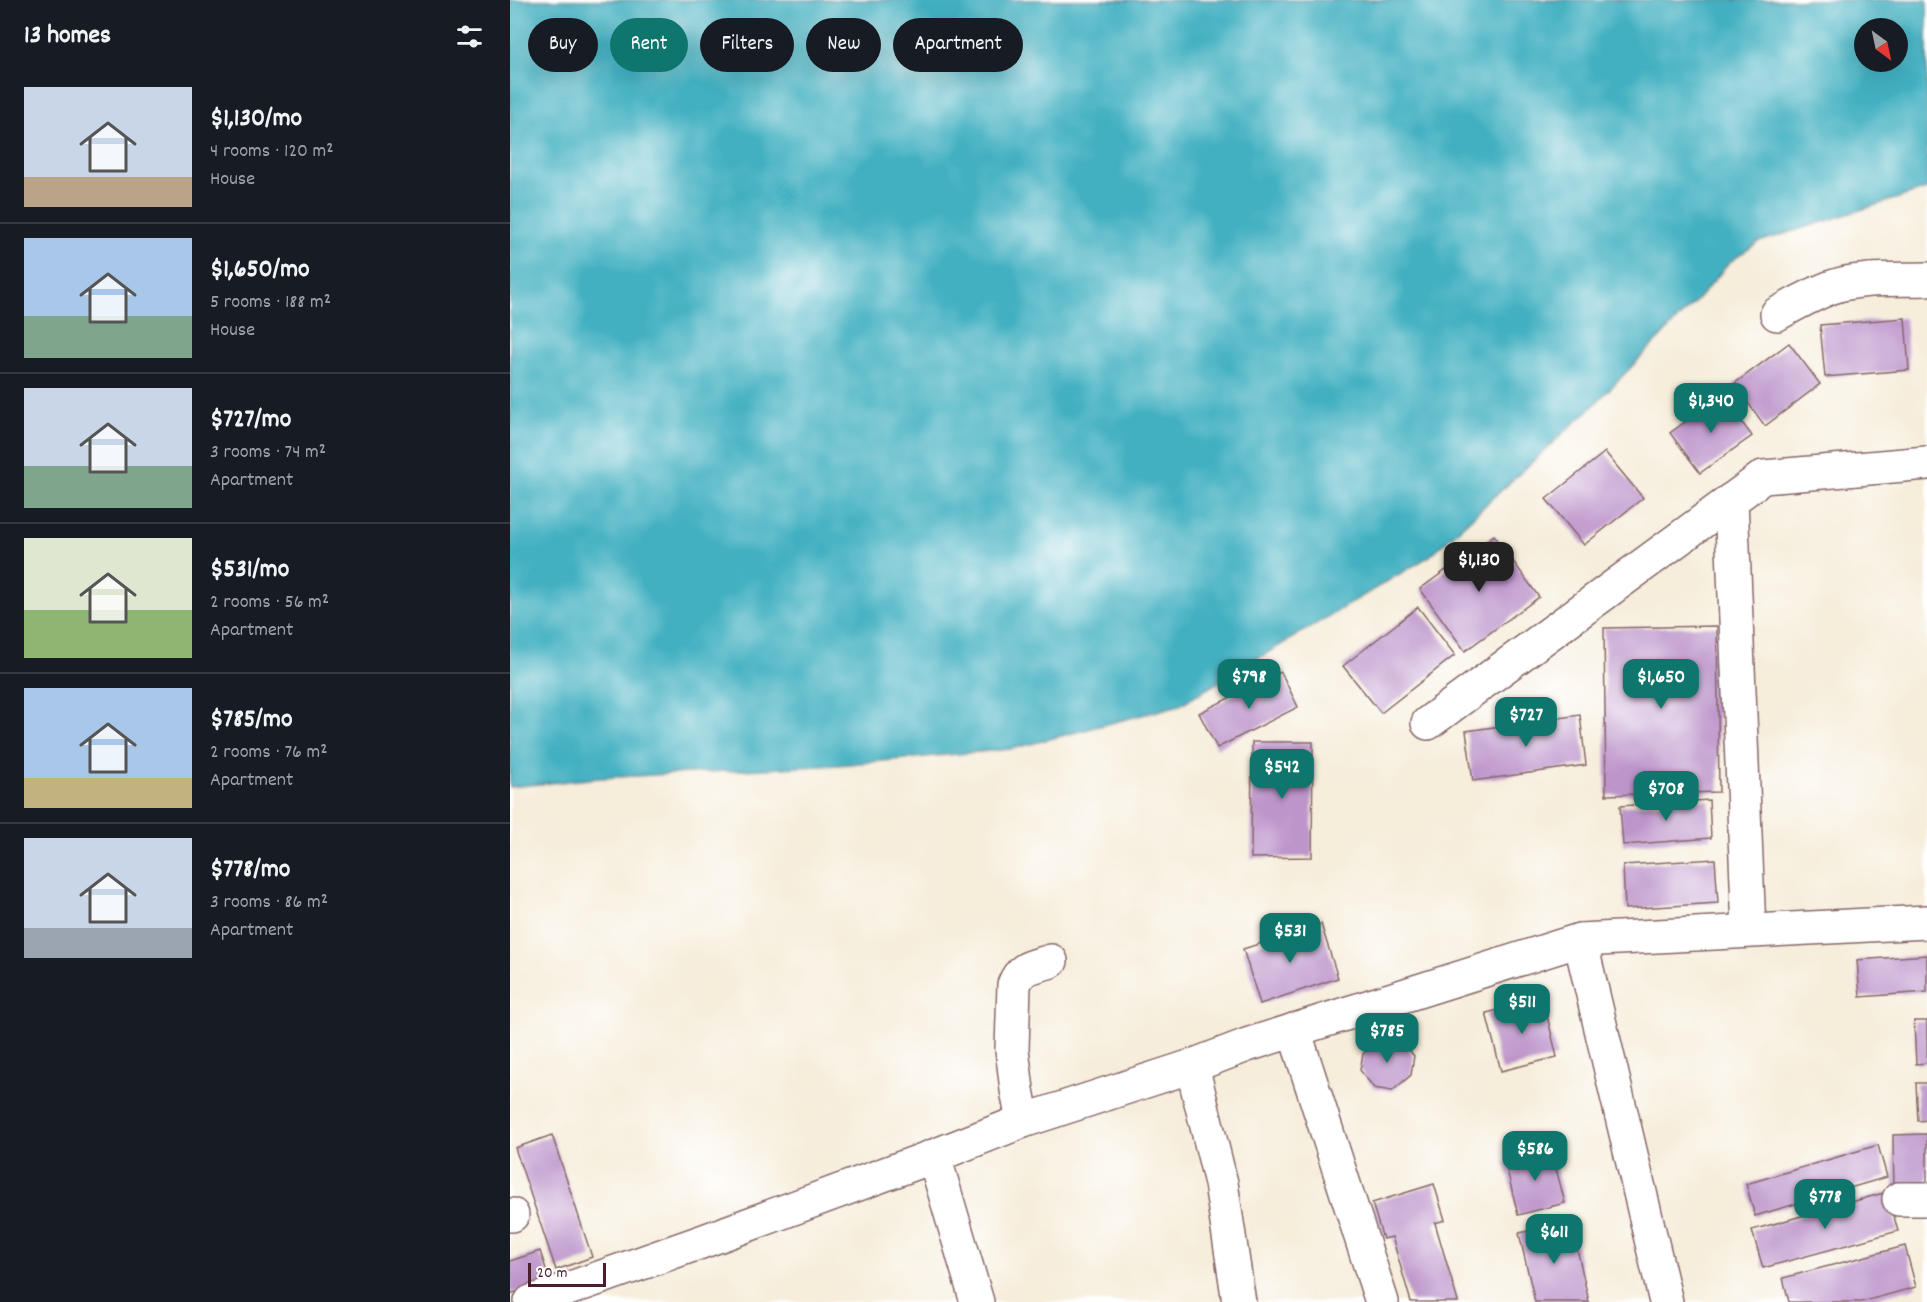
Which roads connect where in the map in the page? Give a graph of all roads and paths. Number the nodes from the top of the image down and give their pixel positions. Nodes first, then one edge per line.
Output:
1 (1927, 279) edge
2 (1777, 314) dead end
3 (1927, 463) edge
4 (1731, 500) junction
5 (1428, 723) dead end
6 (1927, 922) edge
7 (1749, 930) junction
8 (1580, 939) junction
9 (1051, 961) dead end
10 (1294, 1030) junction
11 (1192, 1066) junction
12 (1023, 1121) junction
13 (934, 1156) junction
14 (531, 1302) edge
15 (977, 1302) edge
16 (1239, 1302) edge
17 (1382, 1302) edge
18 (1666, 1302) edge

1 - 2 street
3 - 4 street
4 - 5 street
4 - 7 street
6 - 7 street
7 - 8 street
8 - 10 street
8 - 18 street
9 - 12 street
10 - 11 street
10 - 17 street
11 - 12 street
11 - 16 street
12 - 13 street
13 - 14 street
13 - 15 street

